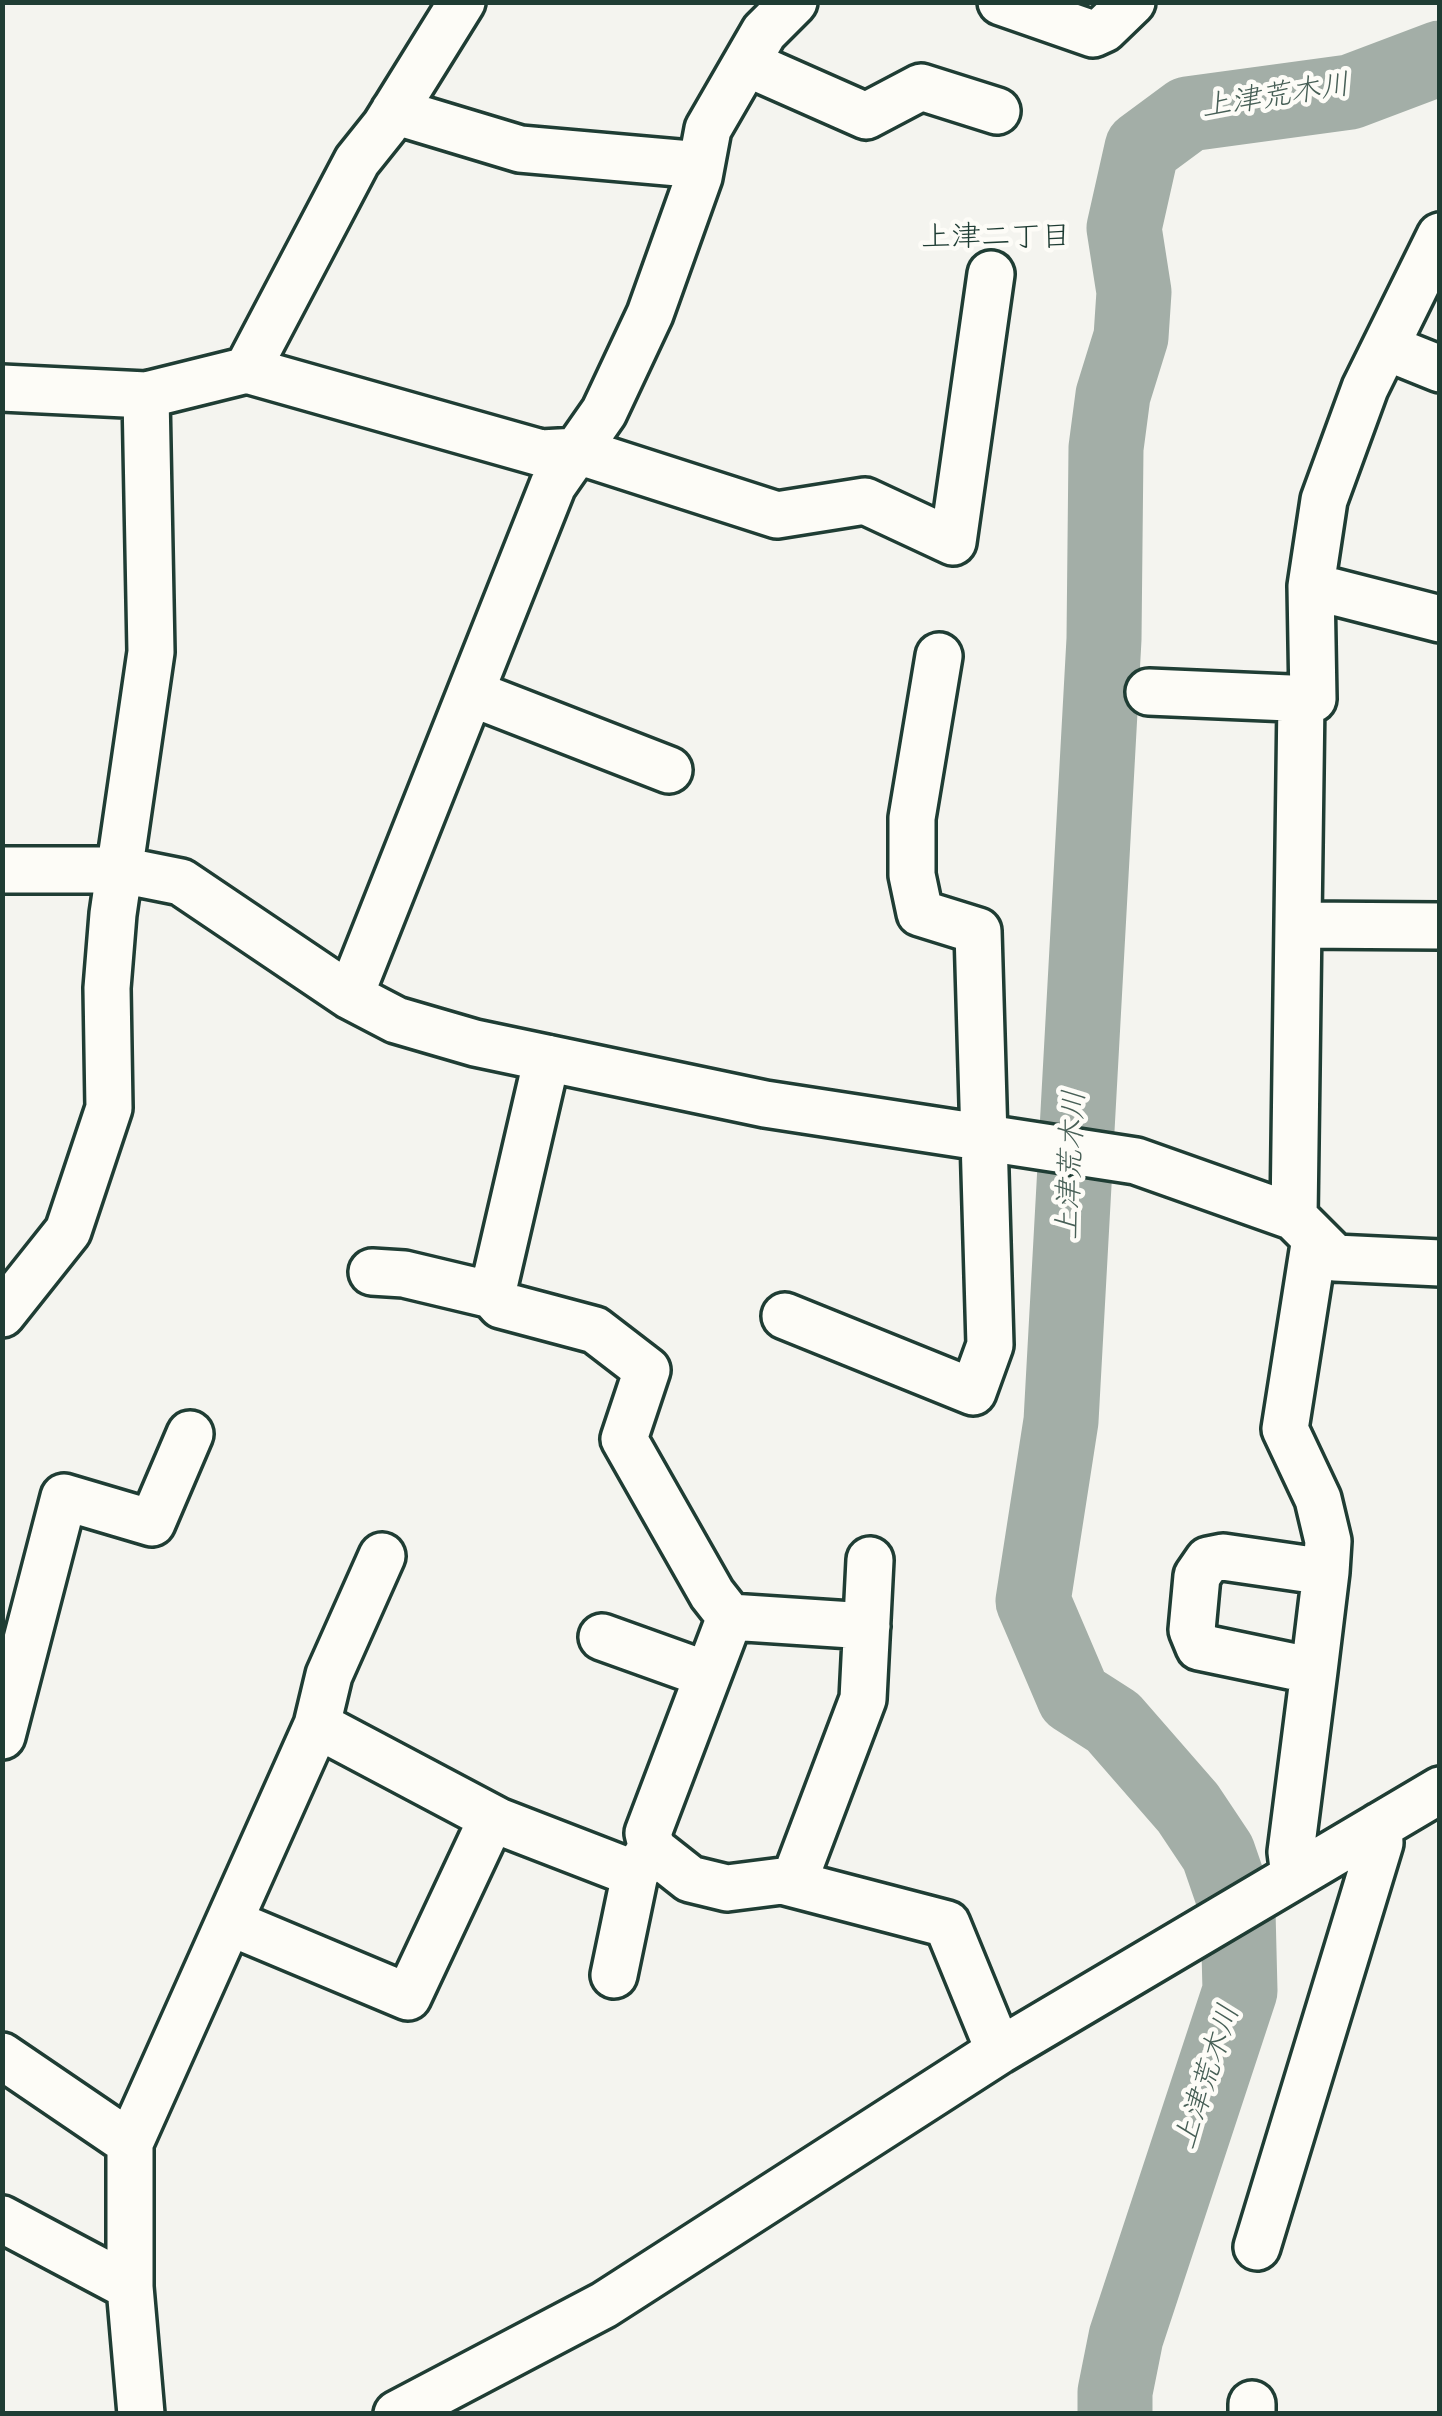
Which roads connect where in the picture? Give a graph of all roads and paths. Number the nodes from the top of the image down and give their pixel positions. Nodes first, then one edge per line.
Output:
1 (462, 2) edge
2 (794, 2) edge
3 (1001, 2) edge
4 (1132, 2) edge
5 (746, 63) junction
6 (394, 111) junction
7 (997, 111) dead end
8 (702, 165) junction
9 (1440, 236) edge
10 (991, 274) dead end
11 (1388, 348) junction
12 (1440, 369) edge
13 (246, 370) junction
14 (2, 388) edge
15 (146, 394) junction
16 (578, 451) junction
17 (1311, 586) junction
18 (1440, 619) edge
19 (939, 656) dead end
20 (1150, 692) dead end
21 (470, 694) junction
22 (1301, 699) junction
23 (669, 770) dead end
24 (2, 870) edge
25 (121, 870) junction
26 (1298, 924) junction
27 (1440, 926) edge
28 (350, 996) junction
29 (547, 1058) junction
30 (982, 1140) junction
31 (1304, 1228) junction
32 (1440, 1263) edge
33 (372, 1272) dead end
34 (492, 1294) junction
35 (2, 1314) edge
36 (785, 1316) dead end
37 (190, 1434) dead end
38 (382, 1556) dead end
39 (870, 1560) dead end
40 (1326, 1572) junction
41 (730, 1617) junction
42 (867, 1626) junction
43 (602, 1637) dead end
44 (1314, 1671) junction
45 (708, 1676) junction
46 (317, 1725) junction
47 (2, 1736) edge
48 (1440, 1790) edge
49 (492, 1818) junction
50 (1379, 1826) junction
51 (643, 1861) junction
52 (1294, 1876) junction
53 (793, 1884) junction
54 (229, 1922) junction
55 (614, 1976) dead end
56 (999, 2050) junction
57 (2, 2056) edge
58 (130, 2144) junction
59 (2, 2219) edge
60 (1257, 2247) dead end
61 (130, 2288) junction
62 (141, 2414) edge
63 (397, 2414) edge

1 - 6 street
2 - 5 street
3 - 4 street
5 - 7 street
5 - 8 street
6 - 8 street
6 - 13 street
8 - 16 street
9 - 11 street
10 - 16 street
11 - 12 street
11 - 17 street
13 - 15 street
13 - 16 street
14 - 15 street
15 - 25 street
16 - 21 street
17 - 18 street
17 - 22 street
19 - 30 street
20 - 22 street
21 - 23 street
21 - 28 street
22 - 26 street
24 - 25 street
25 - 28 street
25 - 35 street
26 - 27 street
26 - 31 street
28 - 29 street
29 - 30 street
29 - 34 street
30 - 31 street
30 - 36 street
31 - 32 street
31 - 40 street
33 - 34 street
34 - 41 street
37 - 47 street
38 - 46 street
39 - 42 street
40 - 44 street
40 - 44 street
41 - 42 street
41 - 45 street
42 - 53 street
43 - 45 street
44 - 52 street
45 - 51 street
46 - 49 street
46 - 54 street
48 - 50 street
49 - 51 street
49 - 54 street
50 - 52 street
50 - 60 street
51 - 53 street
51 - 55 street
52 - 56 street
53 - 56 street
54 - 58 street
56 - 63 street
57 - 58 street
58 - 61 street
59 - 61 street
61 - 62 street

